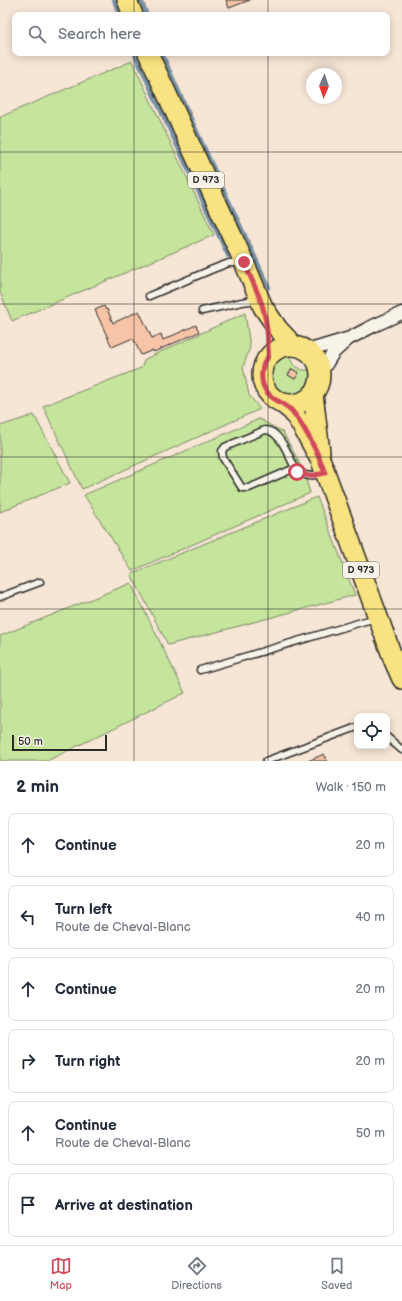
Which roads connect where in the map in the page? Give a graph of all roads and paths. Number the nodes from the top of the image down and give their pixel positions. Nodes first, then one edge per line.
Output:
1 (127, 0) edge
2 (132, 12) edge
3 (149, 56) edge
4 (244, 262) junction
5 (149, 296) dead end
6 (261, 303) junction
7 (202, 311) dead end
8 (402, 313) edge
9 (350, 338) junction
10 (300, 349) junction
11 (268, 356) junction
12 (320, 374) junction
13 (313, 394) junction
14 (283, 404) junction
15 (323, 467) junction
16 (295, 468) junction
17 (40, 582) dead end
18 (0, 597) edge
19 (378, 618) junction
20 (200, 670) dead end
21 (402, 679) edge
22 (354, 728) edge
23 (390, 740) edge
24 (402, 750) edge
25 (266, 761) edge

1 - 2 main road
3 - 4 main road, D 973
4 - 5 lane
4 - 6 main road, D 973
6 - 7 lane
6 - 10 main road, D 973
6 - 11 main road, D 973
8 - 9 street
9 - 10 street
9 - 12 street
10 - 11 main road
10 - 12 main road
11 - 14 main road
12 - 13 main road
13 - 14 main road
13 - 15 main road, D 973
14 - 15 main road, D 973
15 - 16 lane
15 - 19 main road, D 973
16 - 16 lane
17 - 18 lane
19 - 20 lane
19 - 21 main road, D 973
22 - 25 lane
23 - 24 lane

